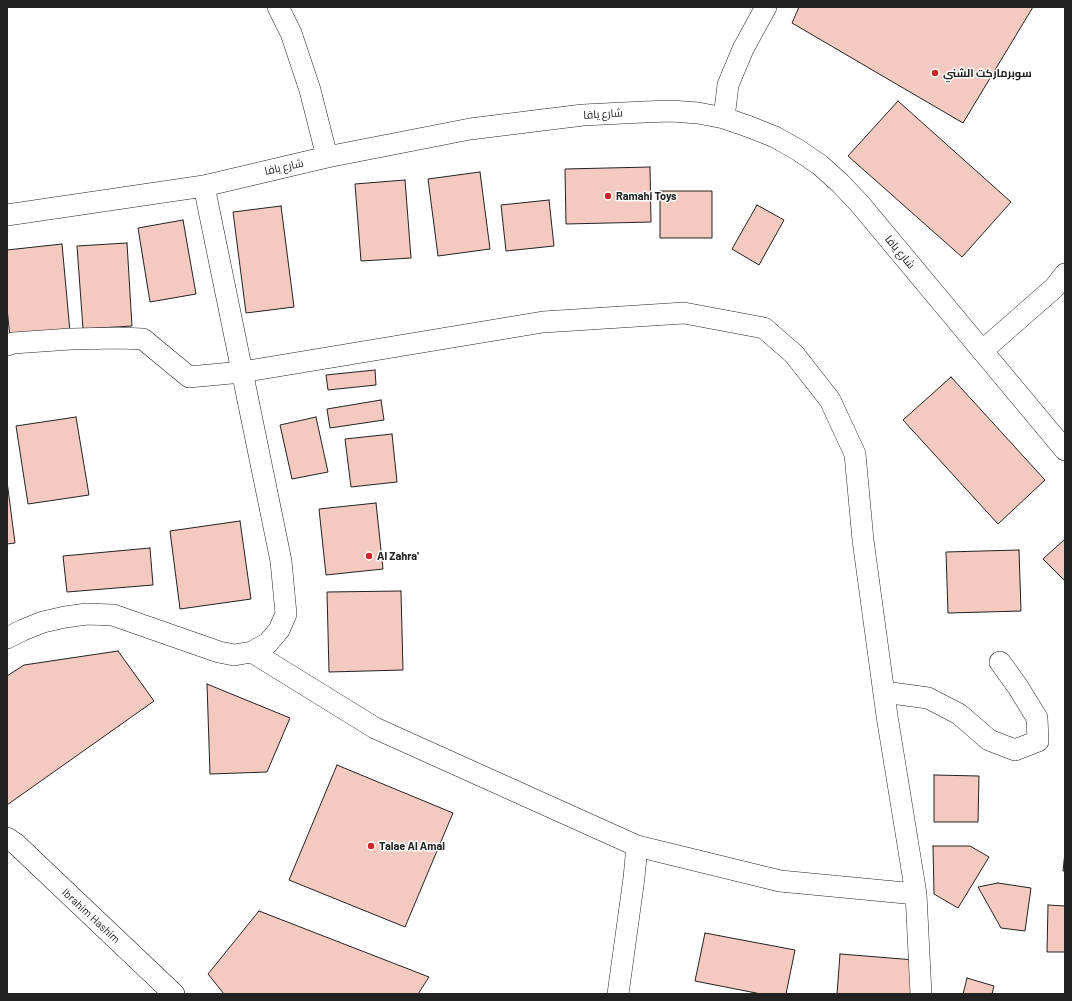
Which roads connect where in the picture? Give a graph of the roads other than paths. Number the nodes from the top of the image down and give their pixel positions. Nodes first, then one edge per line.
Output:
1 (278, 7) edge
2 (766, 7) edge
3 (724, 118) junction
4 (327, 157) junction
5 (204, 186) junction
6 (7, 215) edge
7 (1065, 274) edge
8 (7, 345) edge
9 (982, 351) junction
10 (242, 372) junction
11 (1065, 450) edge
12 (7, 638) edge
13 (252, 652) junction
14 (1000, 662) dead end
15 (884, 692) junction
16 (7, 838) edge
17 (637, 846) junction
18 (916, 894) junction
19 (174, 994) edge
20 (618, 994) edge
21 (921, 994) edge

1 - 4 street
2 - 3 street
3 - 4 street, شارع يافا
3 - 9 street, شارع يافا
4 - 5 street, شارع يافا
5 - 6 street, شارع يافا
5 - 10 street
7 - 9 street
8 - 10 street
9 - 11 street, شارع يافا
10 - 13 street
10 - 15 street
12 - 13 street
13 - 17 street
14 - 15 street
15 - 18 street
16 - 19 street, Ibrahim Hashim
17 - 18 street
17 - 20 street
18 - 21 street

